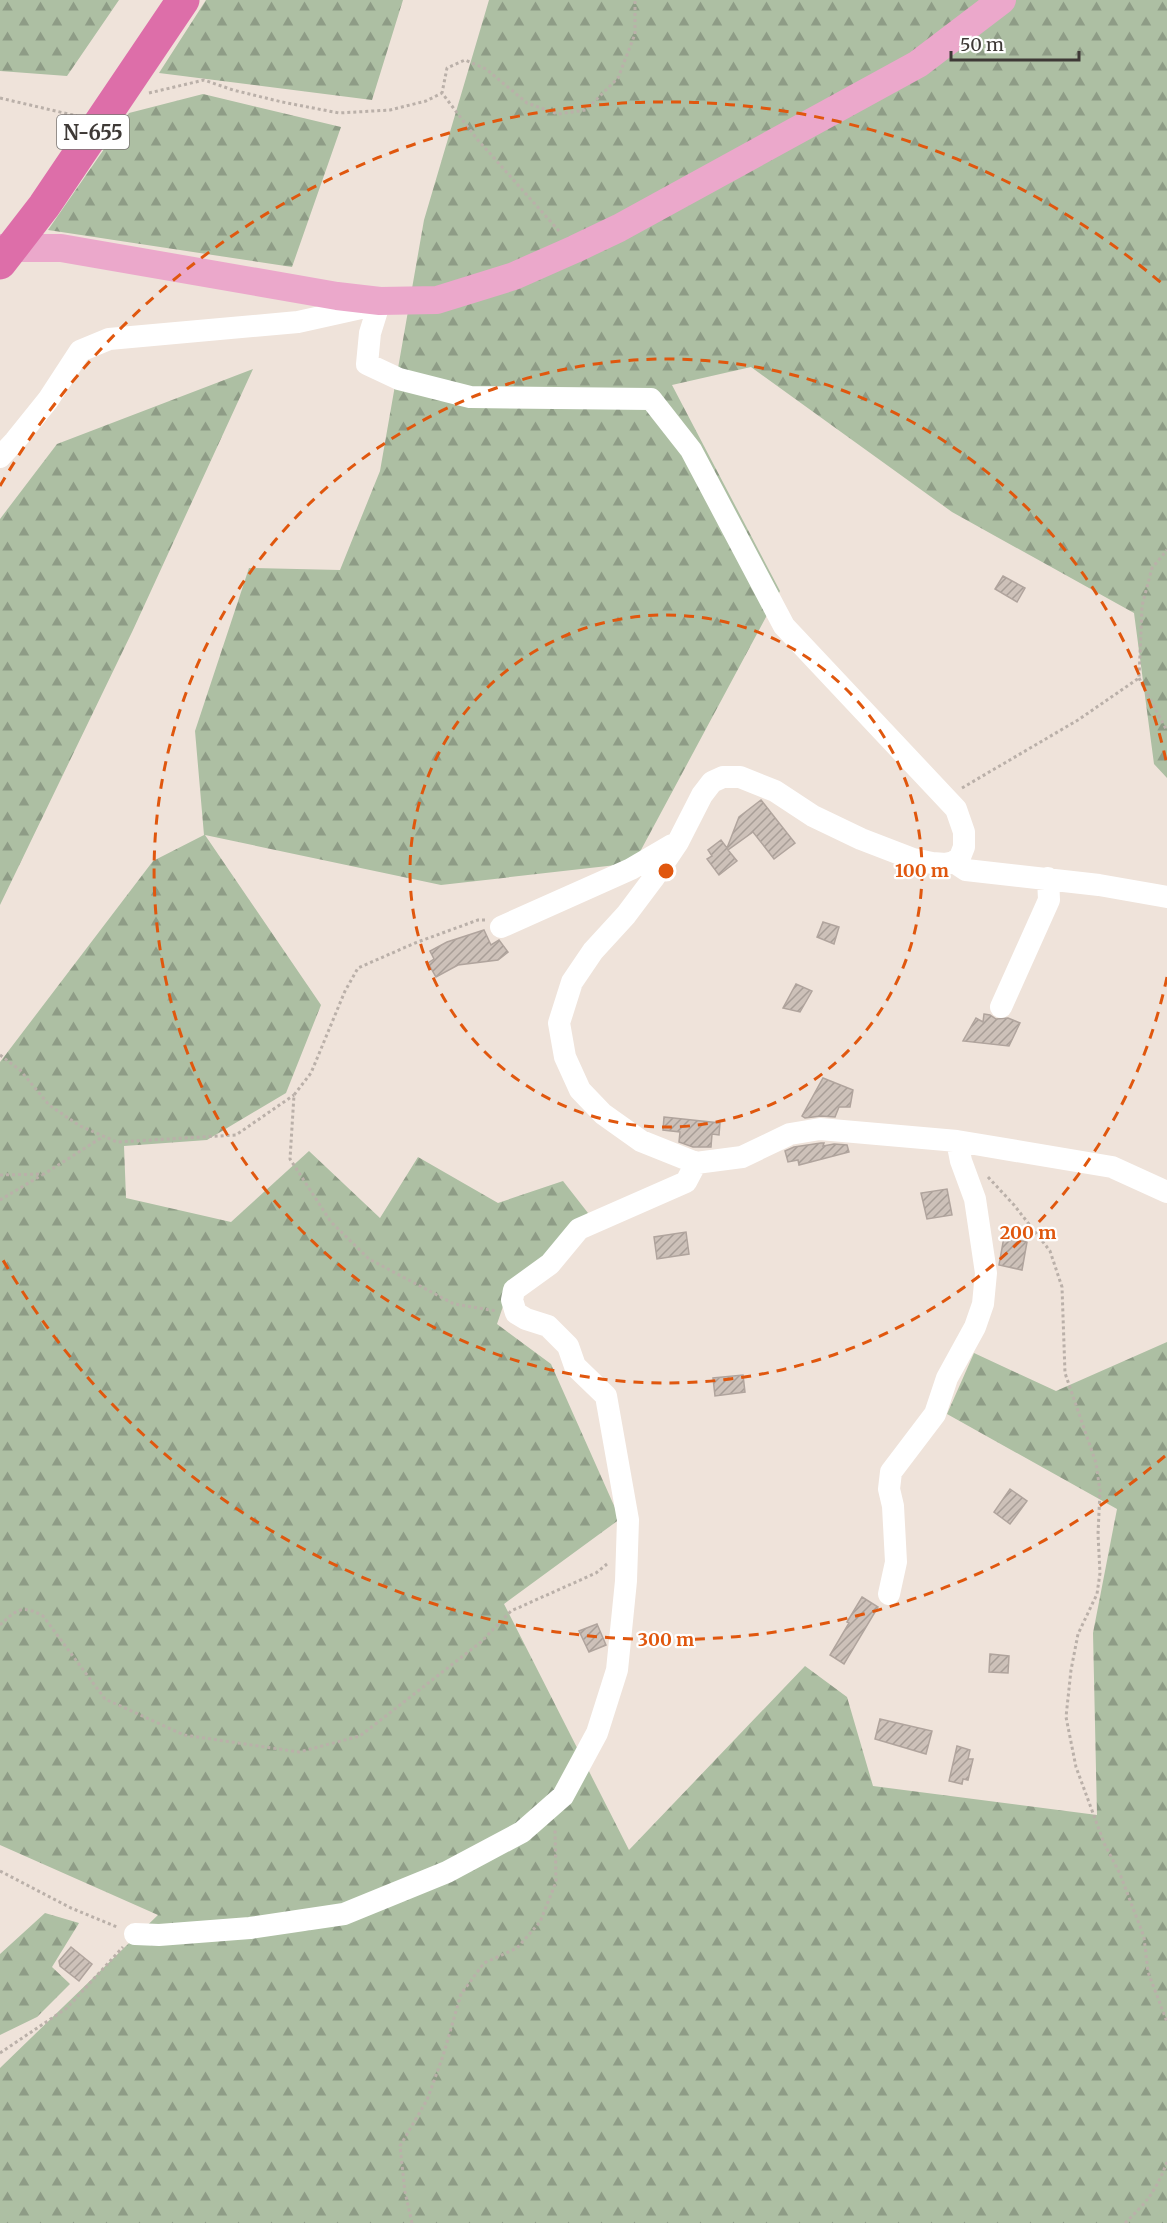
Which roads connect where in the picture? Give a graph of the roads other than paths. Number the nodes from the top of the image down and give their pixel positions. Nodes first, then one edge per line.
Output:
1 (183, 0) edge
2 (1002, 0) edge
3 (0, 248) edge
4 (0, 263) edge
5 (380, 301) junction
6 (0, 456) edge
7 (678, 842) junction
8 (954, 862) junction
9 (1048, 878) junction
10 (1167, 897) edge
11 (501, 927) dead end
12 (1000, 1008) dead end
13 (959, 1151) junction
14 (696, 1163) junction
15 (1167, 1192) edge
16 (889, 1594) dead end
17 (135, 1934) road end

1 - 4 highway, N-655
2 - 5 main road
3 - 5 main road
5 - 6 street
5 - 8 street
7 - 8 street
7 - 11 street
7 - 14 street
8 - 9 street
9 - 10 street
9 - 12 street
13 - 14 street
13 - 15 street
13 - 16 street
14 - 17 street

